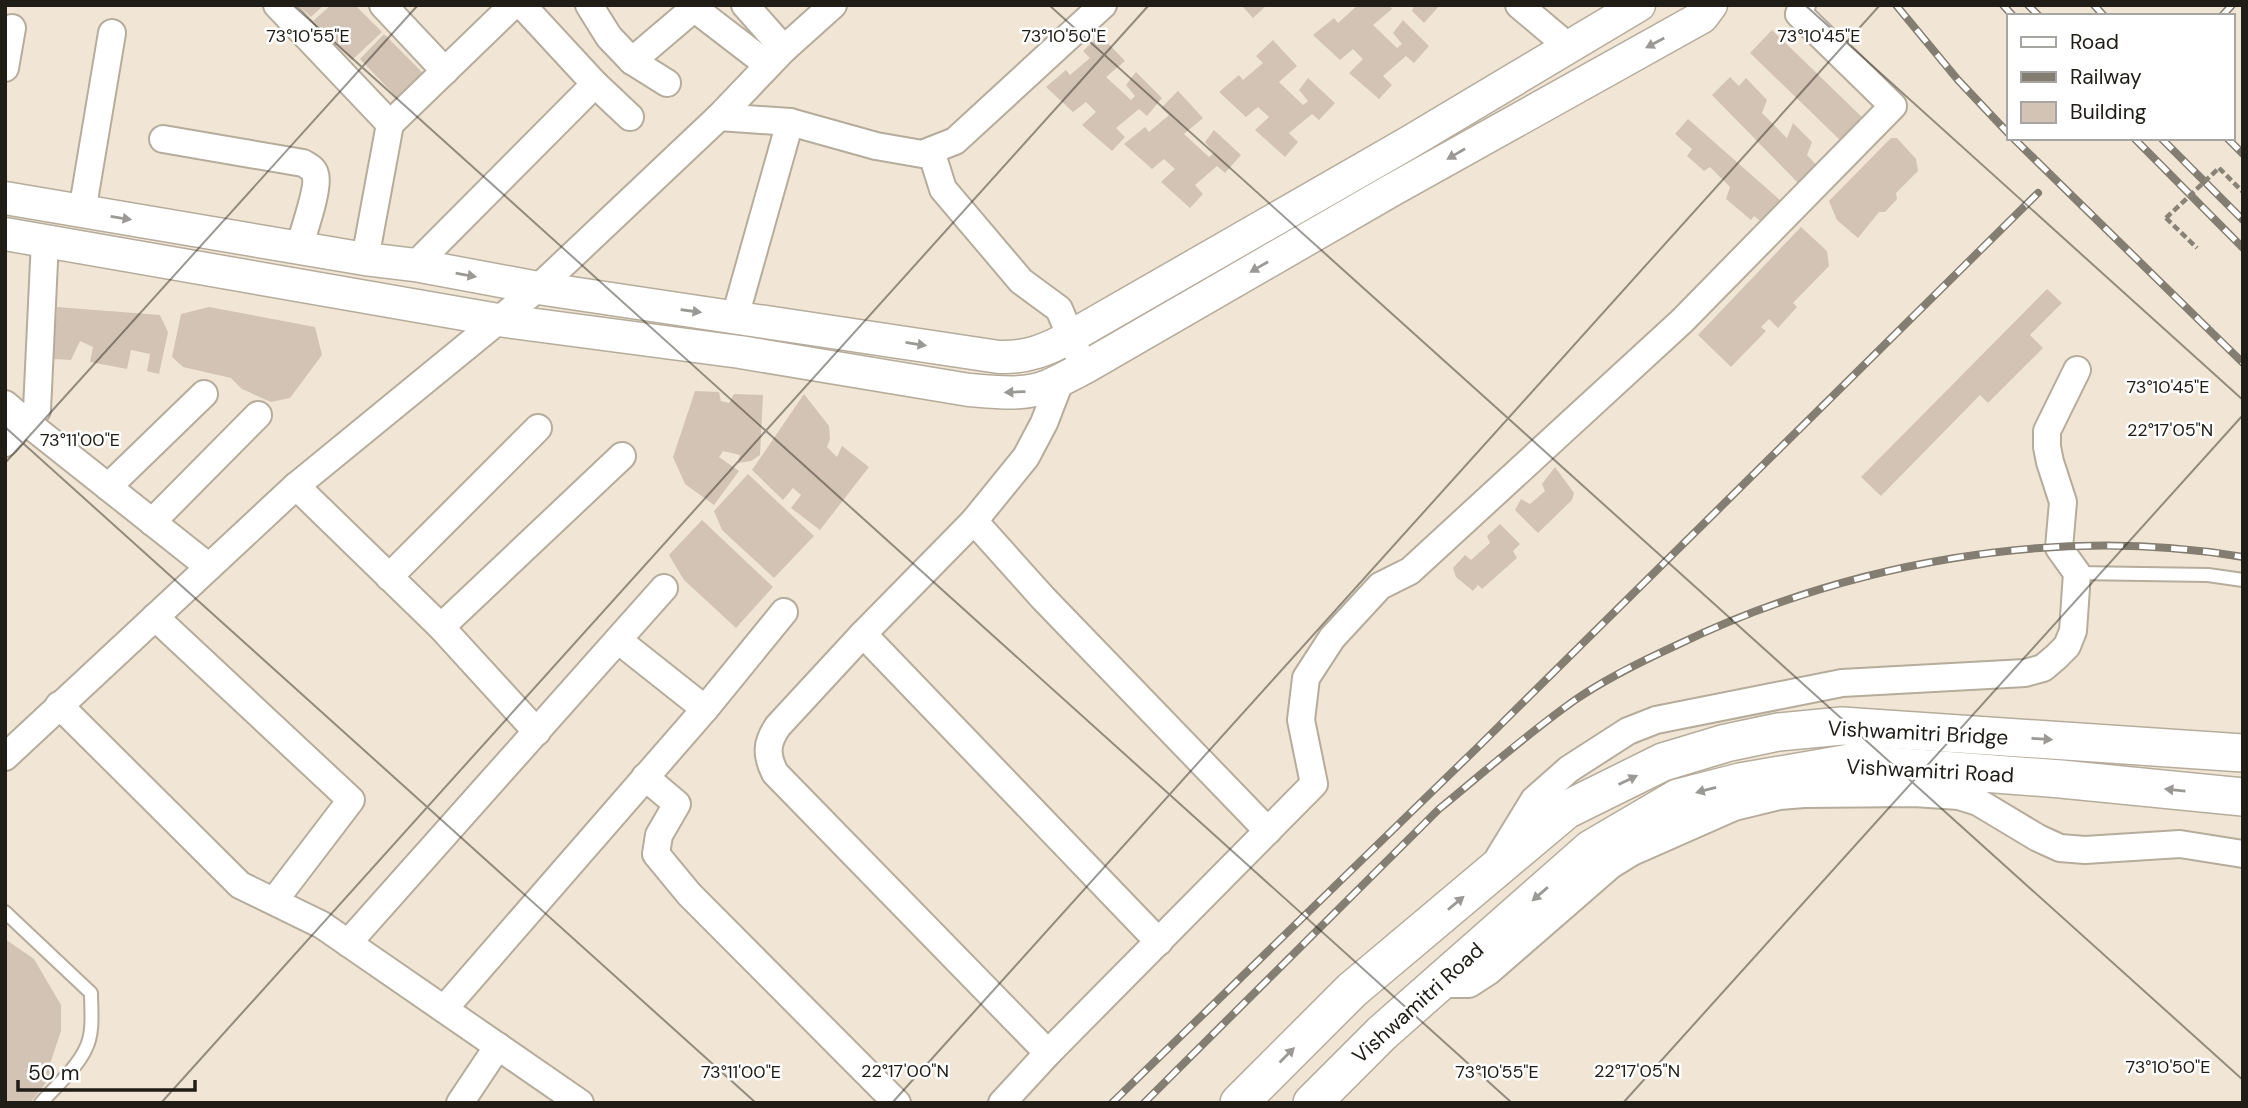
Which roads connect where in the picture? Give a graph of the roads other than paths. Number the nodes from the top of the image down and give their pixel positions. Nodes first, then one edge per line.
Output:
1 (277, 5) edge
2 (383, 5) edge
3 (522, 5) edge
4 (589, 5) edge
5 (745, 5) edge
6 (833, 5) edge
7 (1103, 5) edge
8 (1518, 5) edge
9 (1639, 5) edge
10 (1711, 5) edge
11 (1802, 5) edge
12 (692, 7) edge
13 (497, 11) edge
14 (12, 28) dead end
15 (112, 33) dead end
16 (1570, 48) junction
17 (776, 57) junction
18 (632, 61) junction
19 (5, 68) edge
20 (445, 71) junction
21 (667, 83) dead end
22 (595, 84) junction
23 (630, 117) dead end
24 (719, 117) junction
25 (790, 122) junction
26 (390, 124) junction
27 (163, 139) dead end
28 (931, 151) junction
29 (5, 198) edge
30 (82, 212) junction
31 (5, 234) edge
32 (45, 240) junction
33 (299, 248) junction
34 (366, 259) junction
35 (415, 265) junction
36 (538, 288) junction
37 (735, 317) junction
38 (498, 320) junction
39 (1070, 337) junction
40 (2077, 370) dead end
41 (1072, 373) junction
42 (204, 394) dead end
43 (15, 413) edge
44 (258, 415) dead end
45 (538, 428) dead end
46 (5, 443) edge
47 (622, 456) dead end
48 (296, 486) junction
49 (108, 487) junction
50 (974, 521) junction
51 (152, 522) junction
52 (209, 566) junction
53 (2077, 573) junction
54 (389, 577) junction
55 (2243, 580) edge
56 (664, 588) dead end
57 (784, 612) dead end
58 (155, 617) junction
59 (441, 627) junction
60 (863, 634) junction
61 (618, 640) junction
62 (59, 705) junction
63 (705, 709) junction
64 (537, 732) junction
65 (2243, 753) edge
66 (5, 757) edge
67 (645, 777) junction
68 (2243, 797) edge
69 (1268, 831) junction
70 (2243, 854) edge
71 (1488, 877) junction
72 (274, 901) junction
73 (5, 912) edge
74 (1159, 942) junction
75 (348, 943) junction
76 (1438, 984) junction
77 (444, 1009) junction
78 (498, 1046) junction
79 (1048, 1054) junction
80 (41, 1103) edge
81 (460, 1103) edge
82 (580, 1103) edge
83 (897, 1103) edge
84 (1003, 1103) edge
85 (1239, 1103) edge
86 (1312, 1103) edge

1 - 26 street
2 - 20 street
3 - 22 street
4 - 18 street
5 - 17 street
6 - 17 street
7 - 28 street
8 - 16 street
9 - 16 street
10 -> 41 street
11 - 69 street
12 - 17 street
12 - 18 street
13 - 20 street
14 - 19 street
15 - 30 street
16 - 39 street
17 - 24 street
18 - 21 street
20 - 26 street
22 - 23 street
22 - 35 street
24 - 25 street
24 - 36 street
25 - 28 street
25 - 37 street
26 - 34 street
27 - 33 street
28 - 39 street
29 - 30 street
30 -> 33 street
31 - 32 street
32 - 38 street
32 - 43 street
33 - 34 street
34 - 35 street
35 -> 36 street
36 -> 37 street
36 - 38 street
37 -> 39 street
41 -> 38 street
38 - 48 street
39 - 41 street
40 - 53 street
41 - 50 street
42 - 49 street
43 - 46 street
43 - 49 street
44 - 51 street
45 - 54 street
47 - 59 street
48 - 52 street
48 - 54 street
49 - 51 street
50 - 60 street
50 - 69 street
51 - 52 street
52 - 58 street
53 - 55 lane
53 - 71 street
54 - 59 street
56 - 61 street
57 - 63 street
58 - 62 street
58 - 72 street
59 - 64 street
60 - 74 street
60 - 79 street
61 - 63 street
61 - 64 street
62 - 66 street
62 - 72 street
63 - 67 street
64 - 75 street
71 -> 65 main road, Vishwamitri Bridge
67 - 77 street
67 - 83 street
68 -> 76 main road, Vishwamitri Road
69 - 74 street
70 - 76 street
85 -> 71 main road
72 - 75 street
73 - 80 lane
74 - 79 street
75 - 77 street
76 - 86 main road, Vishwamitri Road
77 - 78 street
78 - 81 street
78 - 82 street
79 - 84 street

